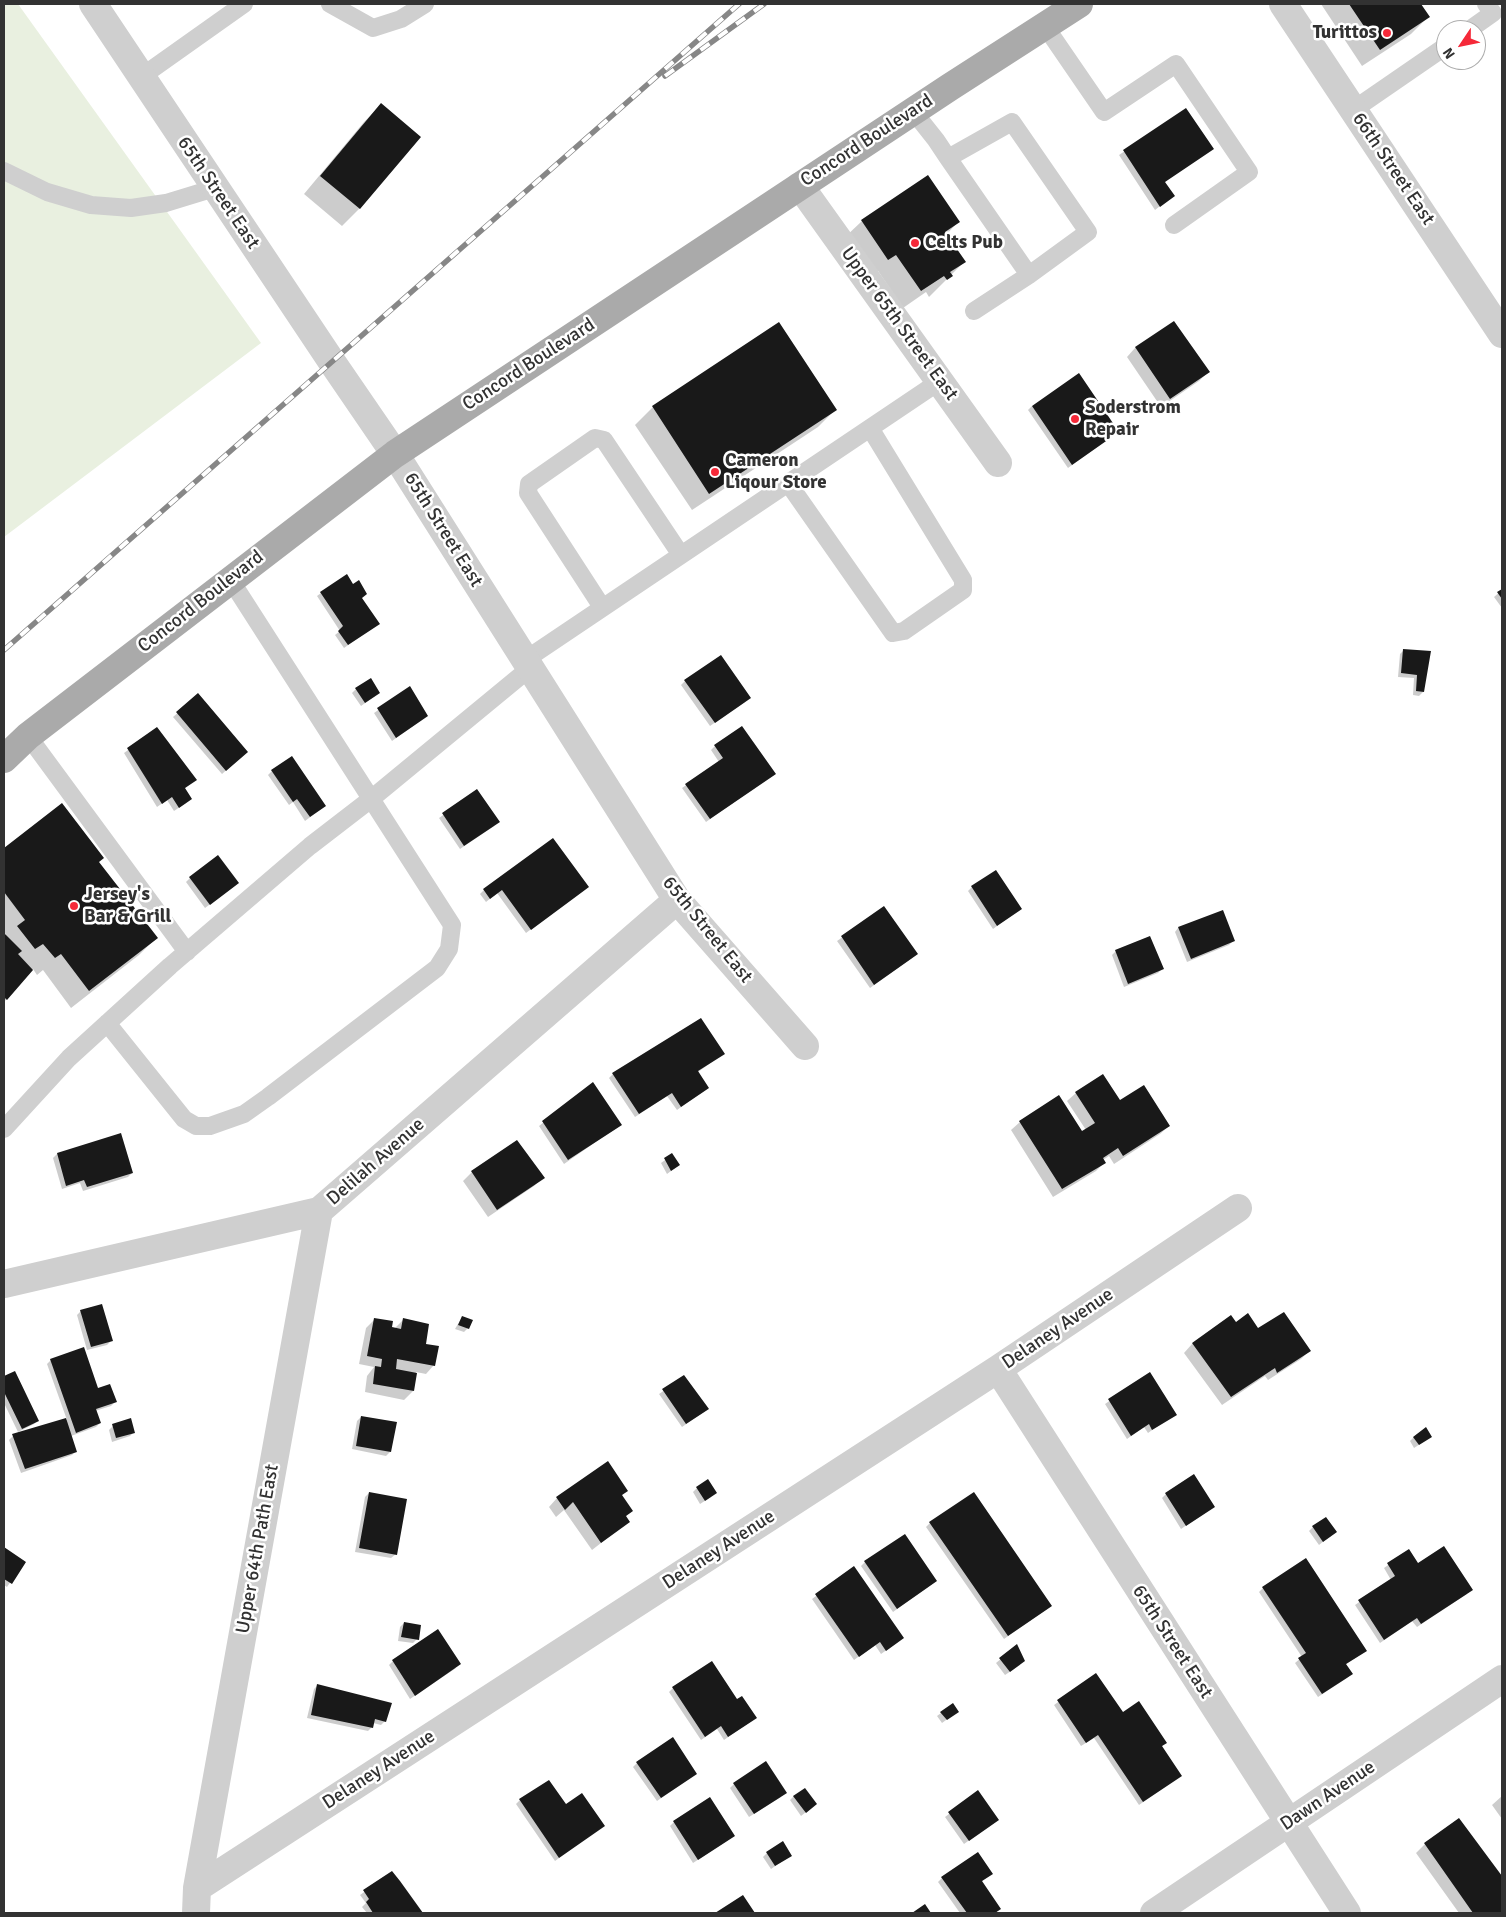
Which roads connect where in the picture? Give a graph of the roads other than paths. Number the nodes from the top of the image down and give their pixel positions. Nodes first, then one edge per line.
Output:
1 (93, 4) edge
2 (244, 4) edge
3 (330, 4) edge
4 (425, 4) edge
5 (1079, 4) edge
6 (1283, 4) edge
7 (1486, 4) edge
8 (1483, 20) edge
9 (1045, 26) junction
10 (1436, 53) edge
11 (141, 77) junction
12 (1353, 110) junction
13 (913, 111) junction
14 (948, 158) junction
15 (4, 171) edge
16 (800, 186) junction
17 (215, 188) junction
18 (1174, 225) dead end
19 (1029, 274) junction
20 (974, 311) dead end
21 (1502, 334) edge
22 (940, 381) junction
23 (870, 428) junction
24 (395, 454) junction
25 (998, 463) dead end
26 (788, 483) junction
27 (681, 555) junction
28 (230, 579) junction
29 (602, 607) junction
30 (528, 664) junction
31 (28, 736) junction
32 (4, 759) edge
33 (371, 799) junction
34 (677, 900) junction
35 (187, 952) junction
36 (107, 1023) junction
37 (805, 1046) dead end
38 (4, 1129) edge
39 (1238, 1208) dead end
40 (319, 1211) junction
41 (4, 1284) edge
42 (998, 1369) junction
43 (1502, 1679) edge
44 (1288, 1822) junction
45 (196, 1901) edge
46 (1154, 1913) edge
47 (1347, 1913) edge

1 - 11 street, 65th Street East
2 - 11 lane
3 - 4 lane
5 - 9 main road, Concord Boulevard
6 - 12 street, 66th Street East
7 - 8 lane
9 - 13 main road, Concord Boulevard
9 - 18 lane
10 - 12 lane
11 - 17 street, 65th Street East
12 - 21 street, 66th Street East
13 - 14 lane
13 - 16 main road, Concord Boulevard
14 - 19 lane
14 - 19 lane
15 - 17 lane
16 - 22 street, Upper 65th Street East
16 - 24 main road, Concord Boulevard
17 - 24 street, 65th Street East
19 - 20 lane
22 - 23 lane
22 - 25 street, Upper 65th Street East
23 - 26 lane
23 - 26 lane
24 - 28 main road, Concord Boulevard
24 - 30 street, 65th Street East
26 - 27 lane
27 - 29 lane
27 - 29 lane
28 - 31 main road, Concord Boulevard
28 - 33 lane
29 - 30 lane
30 - 33 lane
30 - 34 street, 65th Street East
31 - 32 main road, Concord Boulevard
31 - 35 lane
33 - 35 lane
33 - 36 lane
34 - 37 street, 65th Street East
34 - 40 street, Delilah Avenue
35 - 36 lane
36 - 38 lane
39 - 42 street, Delaney Avenue
40 - 41 street, Delilah Avenue
40 - 45 street, Upper 64th Path East
42 - 44 street, 65th Street East
42 - 45 street, Delaney Avenue
43 - 44 street, Dawn Avenue
44 - 46 street, Dawn Avenue
44 - 47 street, 65th Street East

